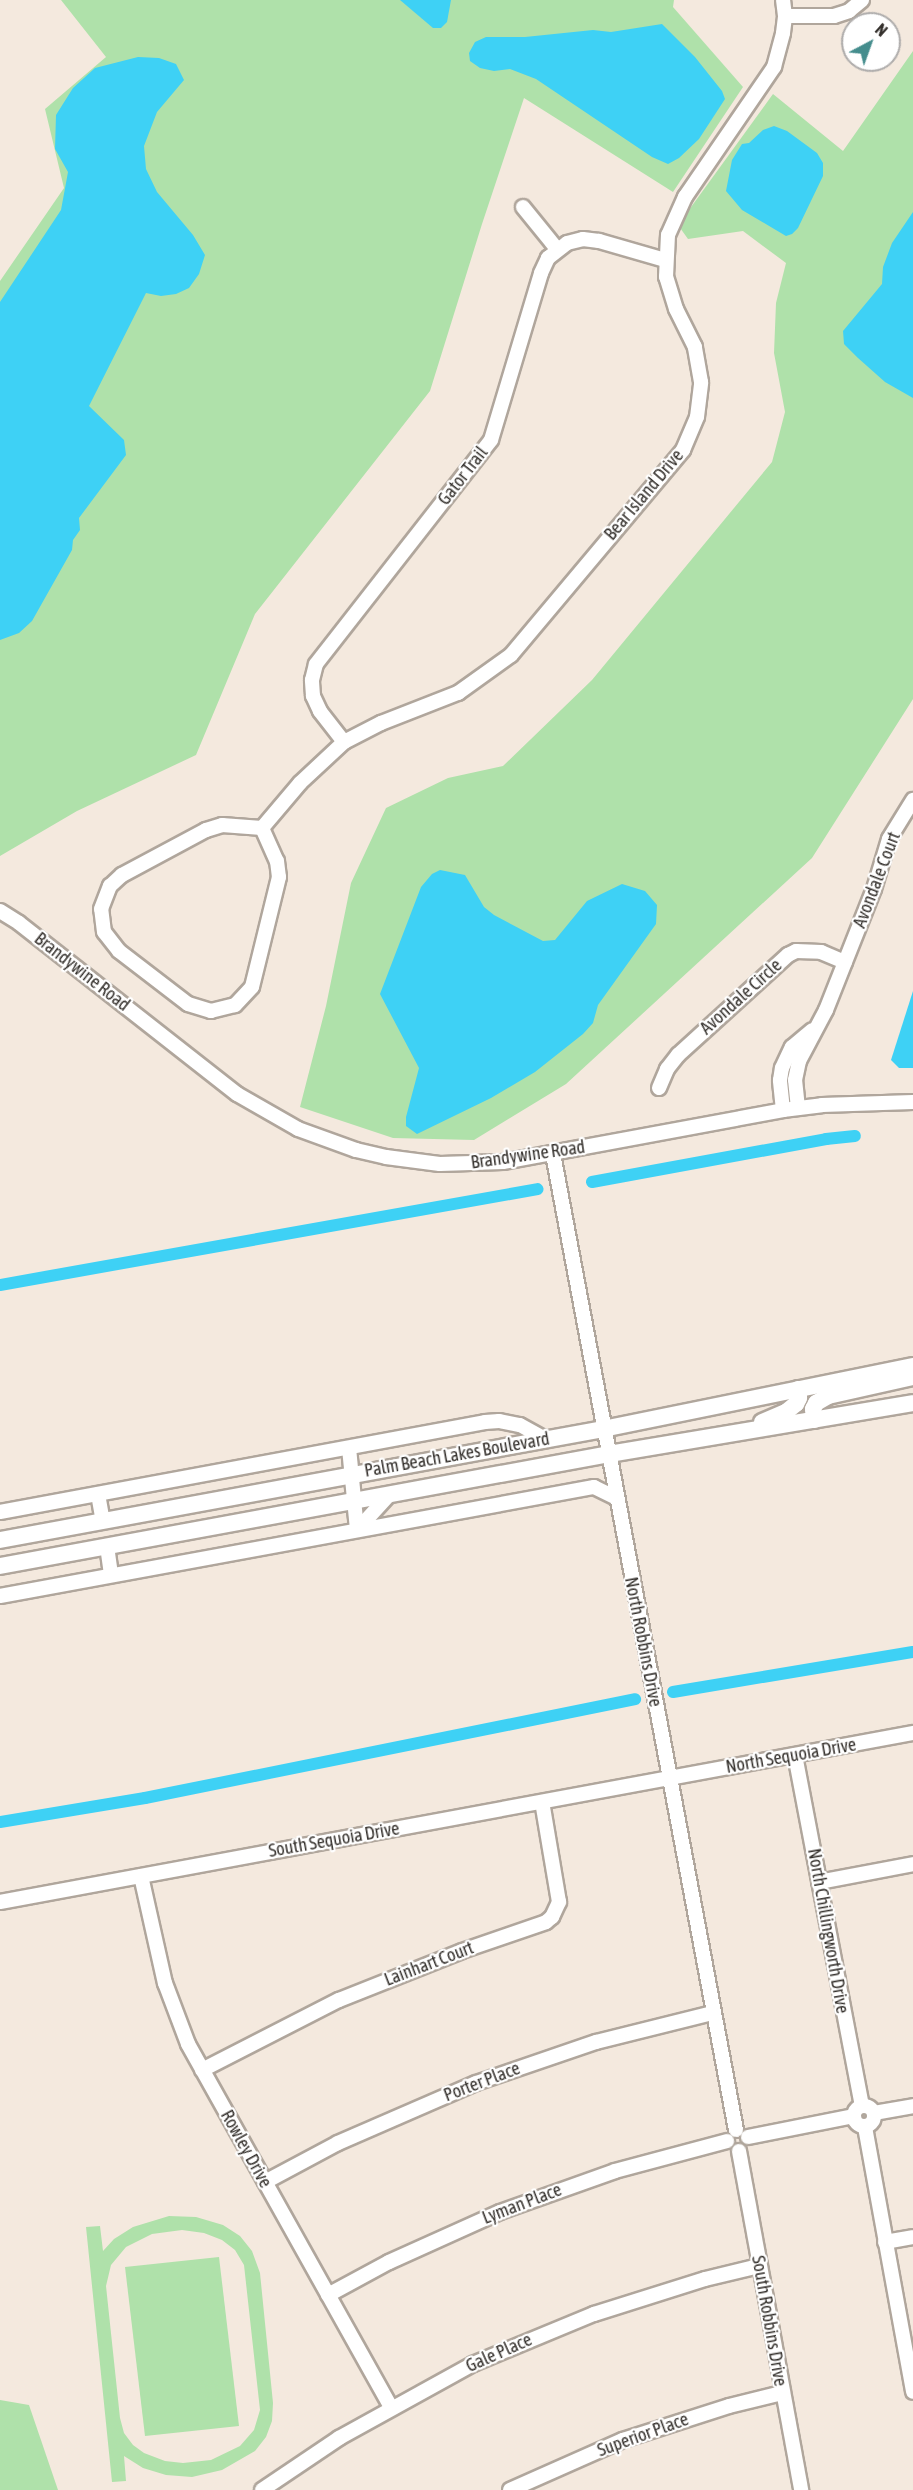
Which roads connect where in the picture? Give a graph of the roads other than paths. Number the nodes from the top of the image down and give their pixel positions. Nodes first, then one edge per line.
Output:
1 (783, 0) edge
2 (862, 0) edge
3 (785, 16) junction
4 (523, 207) dead end
5 (557, 249) junction
6 (665, 260) junction
7 (344, 742) junction
8 (913, 800) edge
9 (262, 828) junction
10 (0, 911) edge
11 (845, 962) junction
12 (816, 1027) junction
13 (659, 1088) dead end
14 (913, 1102) edge
15 (798, 1108) junction
16 (783, 1110) junction
17 (553, 1154) junction
18 (913, 1366) edge
19 (913, 1377) edge
20 (798, 1389) junction
21 (913, 1403) edge
22 (814, 1420) junction
23 (603, 1429) junction
24 (749, 1431) junction
25 (545, 1439) junction
26 (349, 1448) junction
27 (609, 1454) junction
28 (352, 1475) junction
29 (98, 1494) junction
30 (390, 1494) junction
31 (617, 1498) junction
32 (354, 1501) junction
33 (0, 1512) edge
34 (103, 1521) junction
35 (357, 1530) junction
36 (0, 1540) edge
37 (107, 1546) junction
38 (0, 1566) edge
39 (111, 1575) junction
40 (0, 1596) edge
41 (913, 1734) edge
42 (795, 1755) junction
43 (669, 1778) junction
44 (542, 1802) junction
45 (913, 1864) edge
46 (141, 1876) junction
47 (819, 1882) junction
48 (0, 1902) edge
49 (712, 2013) junction
50 (202, 2070) junction
51 (913, 2106) edge
52 (863, 2112) junction
53 (742, 2133) junction
54 (727, 2141) junction
55 (739, 2151) junction
56 (265, 2182) junction
57 (913, 2237) edge
58 (885, 2242) junction
59 (759, 2266) junction
60 (328, 2295) junction
61 (911, 2368) edge
62 (913, 2392) edge
63 (782, 2393) junction
64 (391, 2407) junction
65 (262, 2490) edge
66 (510, 2490) edge
67 (801, 2490) edge

1 - 3 street, Bear Island Drive
2 - 3 street
3 - 6 street, Bear Island Drive
4 - 5 street
5 - 6 street
5 - 7 street, Gator Trail
6 - 7 street, Bear Island Drive
7 - 9 street, Bear Island Drive
8 - 11 street, Avondale Court
9 - 9 street
10 - 17 street, Brandywine Road
11 - 12 street, Avondale Court
11 - 13 street, Avondale Circle
12 - 15 street, Avondale Court
12 - 16 street
14 - 15 street, Brandywine Road
15 - 16 street, Brandywine Road
16 - 17 street, Brandywine Road
17 - 23 street, North Robbins Drive
18 - 20 main road, Palm Beach Lakes Boulevard
19 - 22 main road
20 - 23 main road, Palm Beach Lakes Boulevard
20 - 24 main road
21 - 22 main road, Palm Beach Lakes Boulevard
22 - 24 main road, Palm Beach Lakes Boulevard
23 - 25 main road, Palm Beach Lakes Boulevard
23 - 27 street, North Robbins Drive
24 - 27 main road, Palm Beach Lakes Boulevard
25 - 26 street
25 - 28 main road, Palm Beach Lakes Boulevard
26 - 28 street
26 - 29 street
27 - 30 main road, Palm Beach Lakes Boulevard
27 - 31 street, North Robbins Drive
28 - 32 street
28 - 34 main road, Palm Beach Lakes Boulevard
29 - 33 street
29 - 34 street
30 - 32 main road, Palm Beach Lakes Boulevard
30 - 35 street
31 - 35 street
31 - 43 street, North Robbins Drive
32 - 35 street
32 - 37 main road, Palm Beach Lakes Boulevard
34 - 36 main road, Palm Beach Lakes Boulevard
35 - 39 street
37 - 38 main road, Palm Beach Lakes Boulevard
37 - 39 street
39 - 40 street
41 - 42 street, North Sequoia Drive
42 - 43 street, North Sequoia Drive
42 - 47 street, North Chillingworth Drive
43 - 44 street, South Sequoia Drive
43 - 49 street, North Robbins Drive
44 - 46 street, South Sequoia Drive
44 - 50 street, Lainhart Court
45 - 47 street
46 - 48 street, South Sequoia Drive
46 - 50 street, Rowley Drive
47 - 52 street, North Chillingworth Drive
49 - 53 street, North Robbins Drive
49 - 56 street, Porter Place
50 - 56 street, Rowley Drive
51 - 52 street
52 - 53 street
52 - 58 street
53 - 54 street
53 - 55 street
54 - 55 street
54 - 60 street, Lyman Place
55 - 59 street, South Robbins Drive
56 - 60 street, Rowley Drive
57 - 58 street
58 - 61 street
59 - 63 street, South Robbins Drive
59 - 64 street, Gale Place
60 - 64 street, Rowley Drive
61 - 62 street
63 - 66 street, Superior Place
63 - 67 street, South Robbins Drive
64 - 65 street, Gale Place

